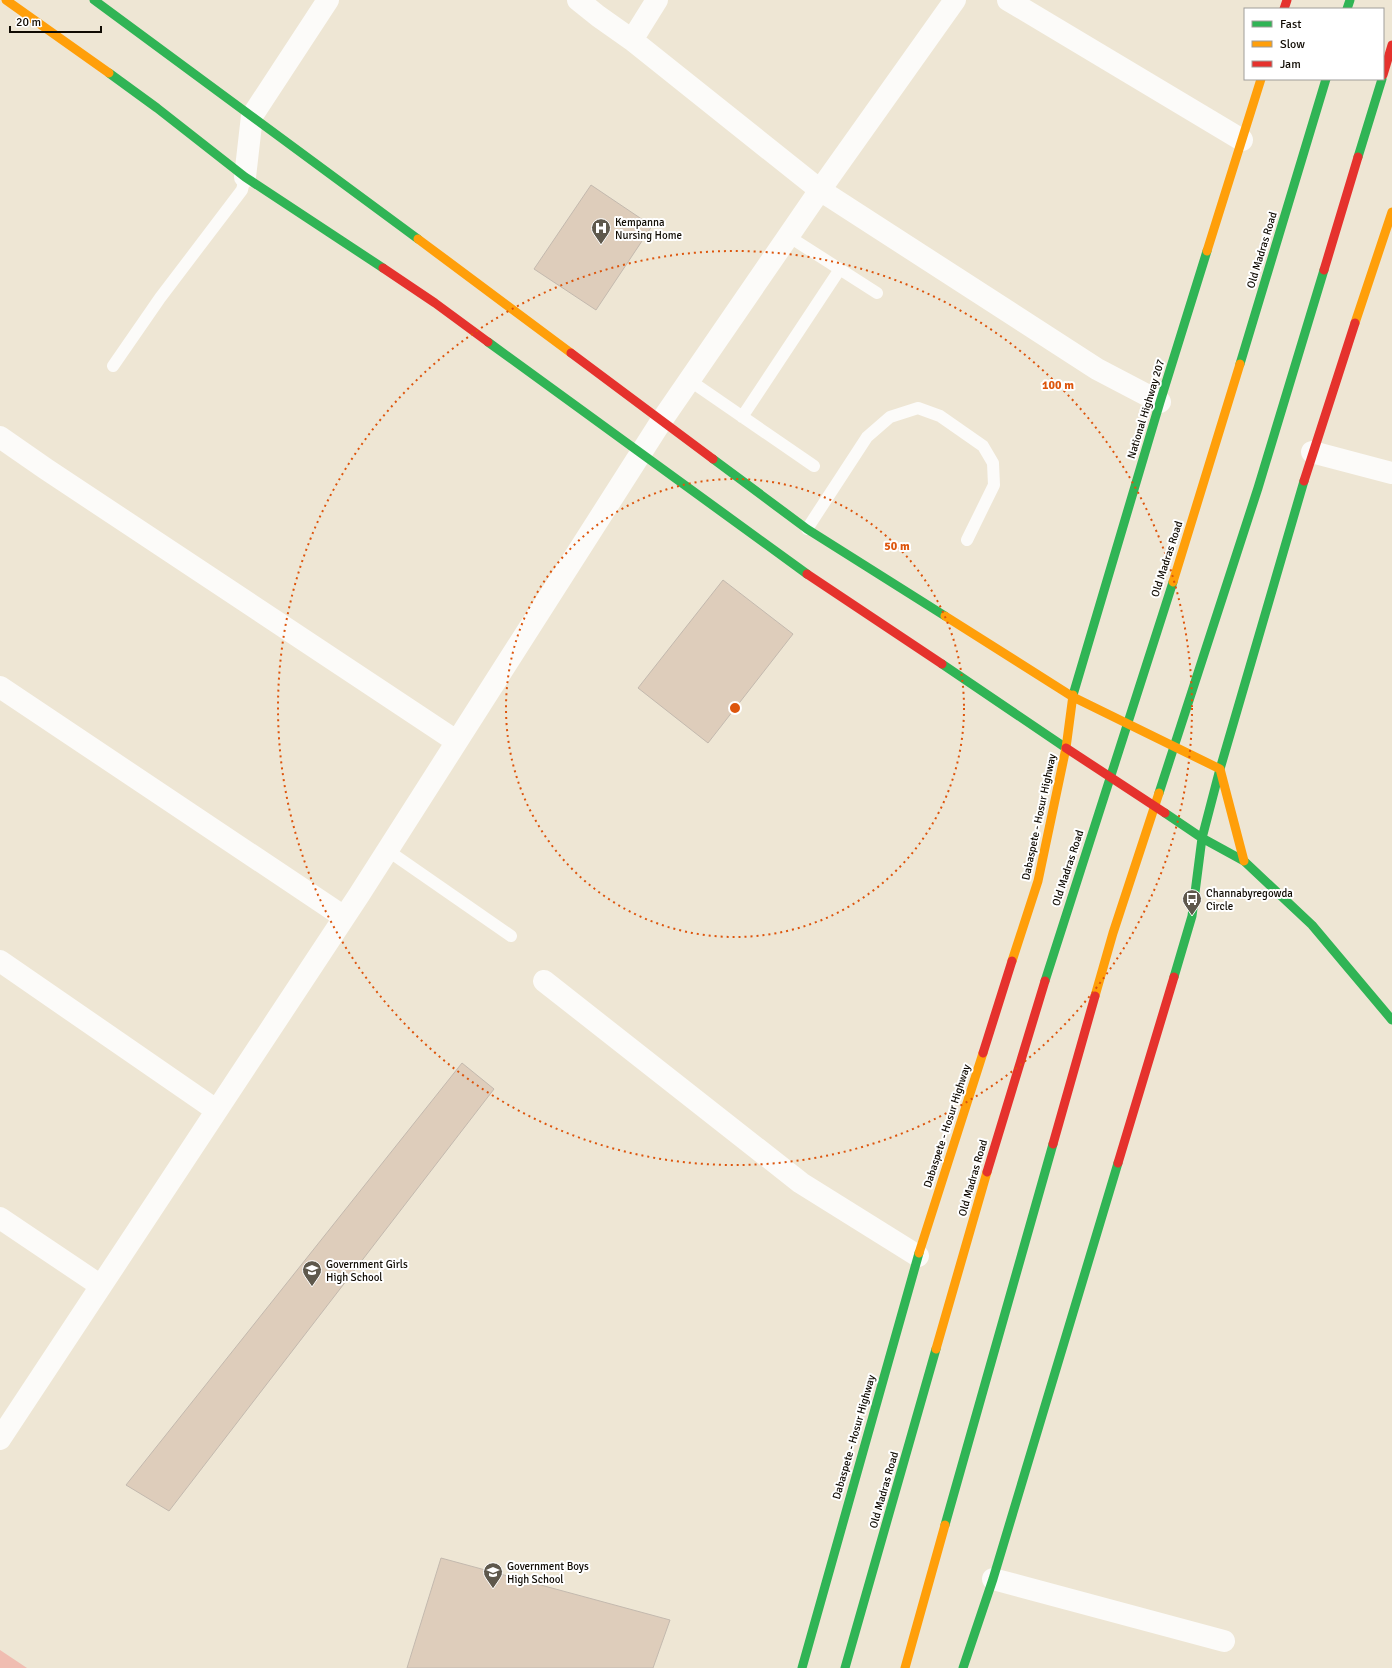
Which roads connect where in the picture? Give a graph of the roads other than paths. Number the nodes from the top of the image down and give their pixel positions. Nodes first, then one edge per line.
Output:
1 (6, 0) edge
2 (94, 0) edge
3 (328, 0) edge
4 (578, 0) edge
5 (657, 0) edge
6 (955, 0) edge
7 (1008, 0) edge
8 (632, 40) junction
9 (1392, 45) edge
10 (1384, 72) edge
11 (1261, 80) edge
12 (1326, 80) edge
13 (1382, 80) edge
14 (252, 116) junction
15 (1242, 140) junction
16 (245, 176) junction
17 (820, 190) junction
18 (1392, 212) edge
19 (788, 236) junction
20 (840, 269) junction
21 (877, 294) dead end
22 (113, 366) dead end
23 (689, 380) junction
24 (1160, 402) junction
25 (742, 417) junction
26 (662, 420) junction
27 (0, 437) edge
28 (641, 452) junction
29 (1312, 452) junction
30 (814, 466) dead end
31 (1392, 473) edge
32 (807, 529) junction
33 (967, 540) dead end
34 (0, 687) edge
35 (1073, 697) junction
36 (456, 741) junction
37 (1066, 748) junction
38 (1220, 769) junction
39 (1202, 838) junction
40 (387, 850) junction
41 (1244, 861) junction
42 (344, 917) junction
43 (511, 936) dead end
44 (0, 961) edge
45 (544, 981) dead end
46 (1392, 1020) edge
47 (216, 1110) junction
48 (0, 1218) edge
49 (918, 1256) junction
50 (101, 1286) junction
51 (0, 1439) edge
52 (993, 1580) junction
53 (1224, 1640) dead end
54 (802, 1668) edge
55 (845, 1668) edge
56 (905, 1668) edge
57 (963, 1668) edge

1 - 16 main road
2 - 14 main road
3 - 14 street
4 - 8 street
5 - 8 street
6 - 17 street
7 - 15 street
8 - 17 street
9 - 10 main road
11 - 15 main road, National Highway 207
12 - 55 main road, Old Madras Road
13 - 56 main road
14 - 16 street
14 - 26 main road
15 - 24 main road, National Highway 207
16 - 22 lane
16 - 28 main road
17 - 19 street
17 - 24 street
18 - 29 main road
19 - 20 lane
19 - 23 street
20 - 21 lane
20 - 25 lane
23 - 25 lane
23 - 26 street
24 - 35 main road, National Highway 207
25 - 30 lane
26 - 28 street
26 - 32 main road
27 - 36 street
28 - 36 street
28 - 37 main road
29 - 31 street
29 - 38 main road
32 - 33 lane
32 - 35 main road
34 - 42 street
35 - 37 main road, National Highway 207
35 - 38 main road
36 - 40 street
37 - 39 main road, Dabaspete - Hosur Highway
37 - 49 main road, Dabaspete - Hosur Highway
38 - 39 main road
38 - 41 main road
39 - 41 main road, Dabaspete - Hosur Highway
39 - 52 main road
40 - 42 street
40 - 43 lane
41 - 46 main road, Dabaspete - Hosur Highway
42 - 47 street
44 - 47 street
45 - 49 street
47 - 50 street
48 - 50 street
49 - 54 main road, Dabaspete - Hosur Highway
50 - 51 street
52 - 53 street
52 - 57 main road

